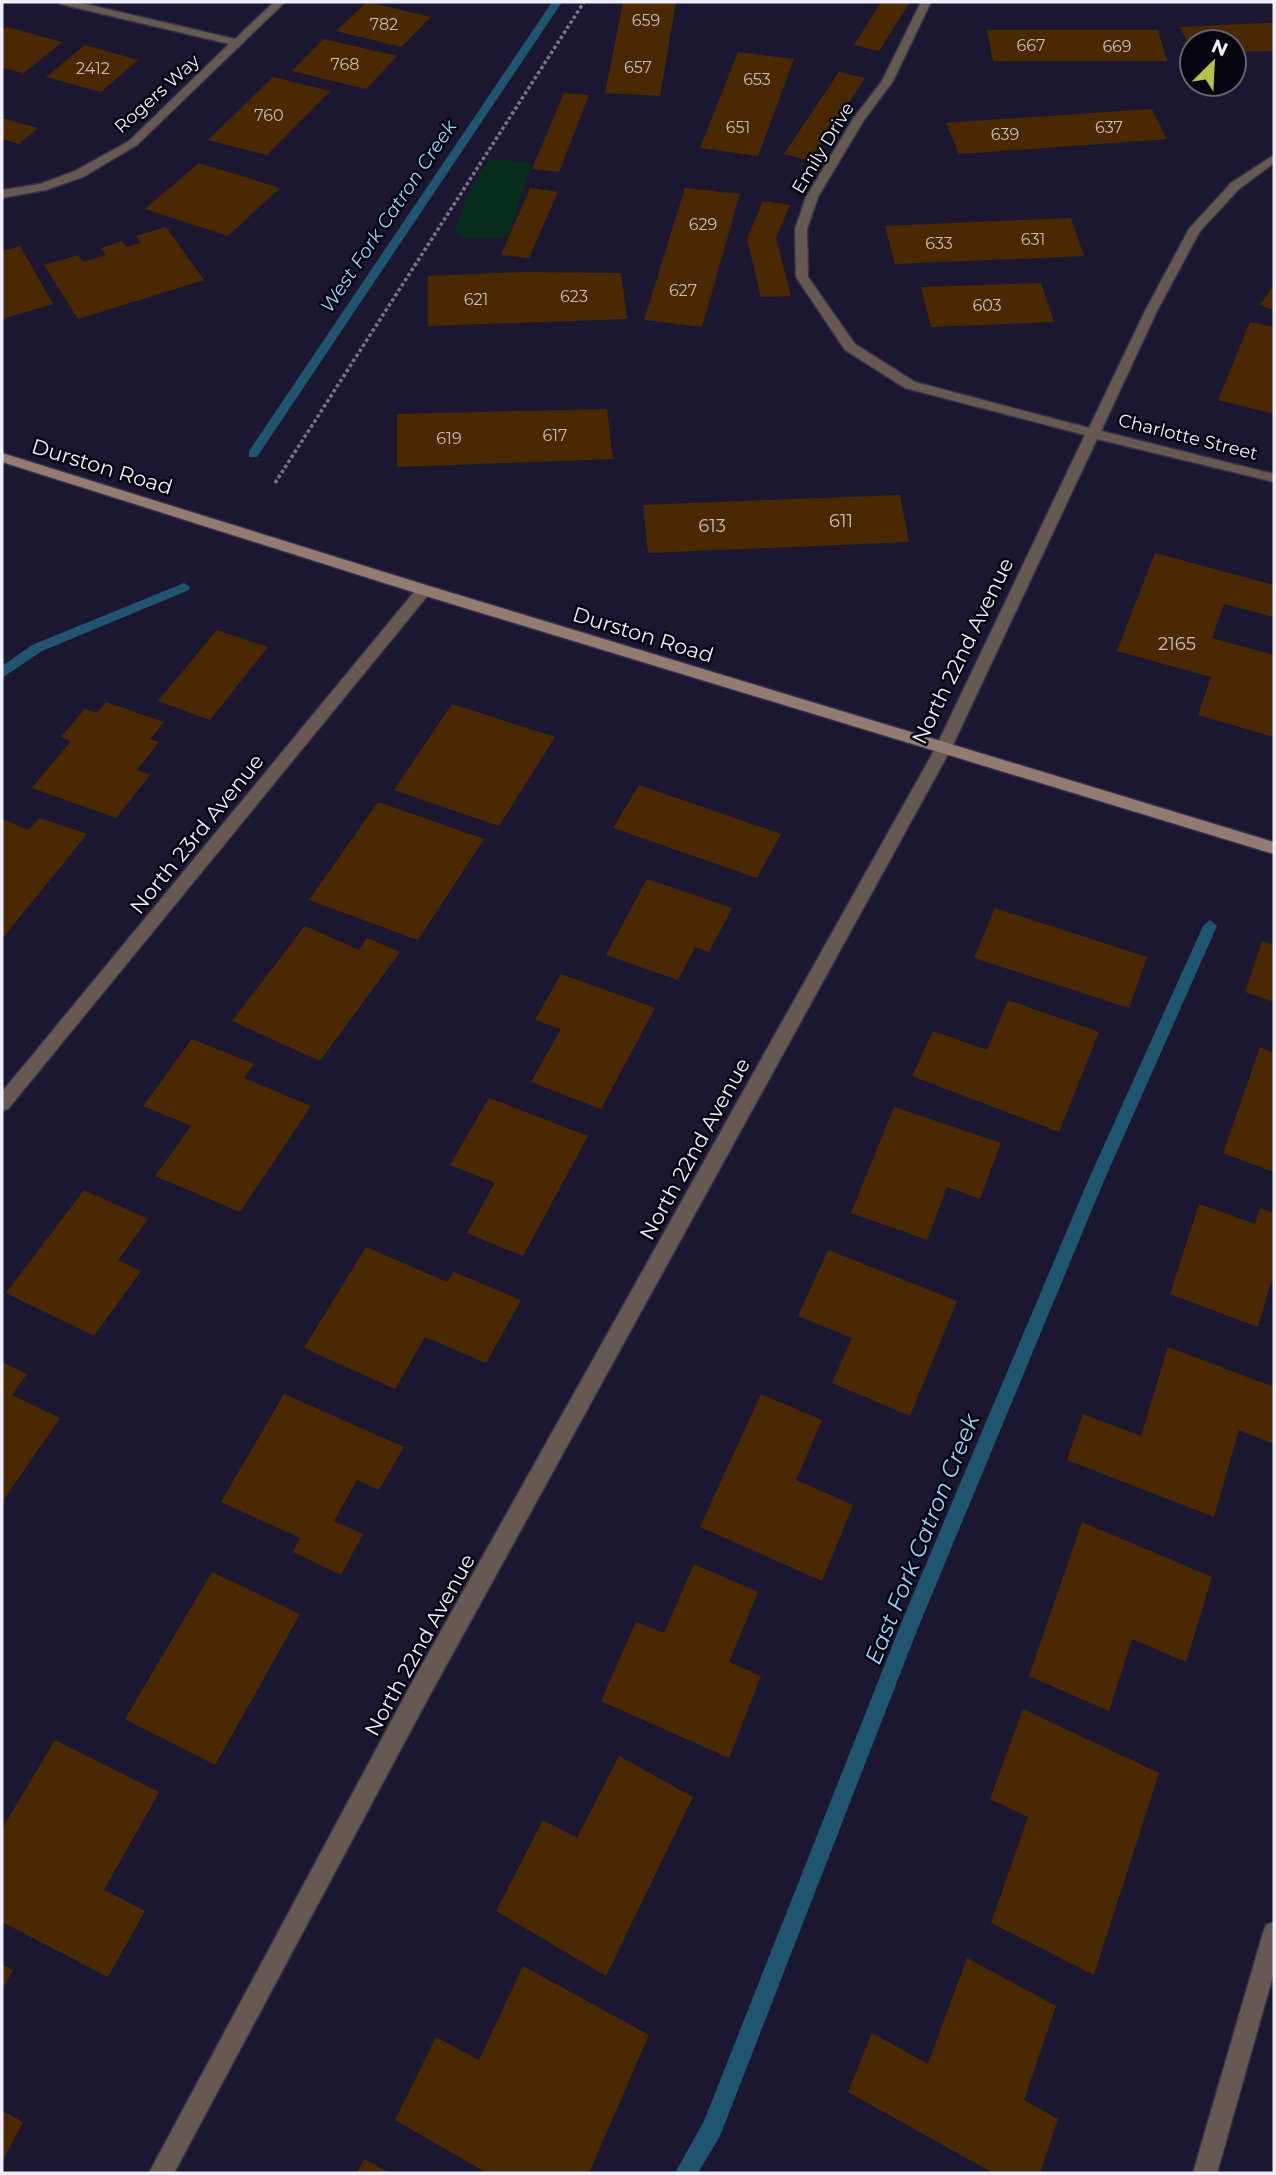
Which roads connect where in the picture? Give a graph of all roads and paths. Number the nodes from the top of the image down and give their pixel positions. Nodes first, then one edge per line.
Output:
1 (64, 2) edge
2 (280, 2) edge
3 (584, 2) edge
4 (926, 2) edge
5 (237, 43) junction
6 (1274, 158) edge
7 (2, 194) edge
8 (1092, 433) junction
9 (2, 457) edge
10 (1274, 478) edge
11 (275, 483) dead end
12 (424, 590) junction
13 (943, 749) junction
14 (1274, 848) edge
15 (2, 1104) edge
16 (1274, 1933) edge
17 (161, 2173) edge
18 (1205, 2173) edge

1 - 5 street
2 - 5 street, Rogers Way
3 - 11 path
4 - 8 street, Emily Drive
5 - 7 street, Rogers Way
6 - 8 street, North 22nd Avenue
8 - 10 street, Charlotte Street
8 - 13 street, North 22nd Avenue
9 - 12 main road, Durston Road
12 - 13 main road, Durston Road
12 - 15 street, North 23rd Avenue
13 - 14 main road, Durston Road
13 - 17 street, North 22nd Avenue
16 - 18 street

